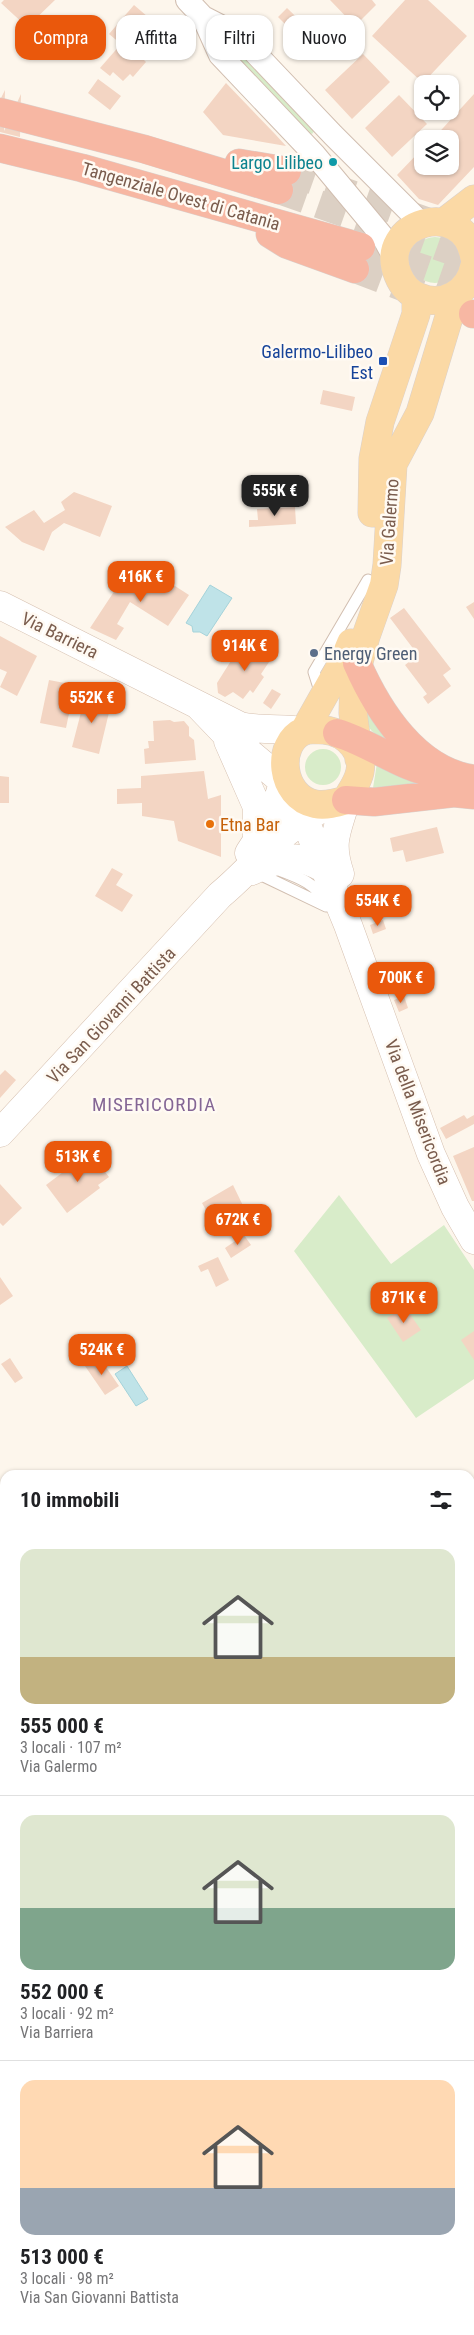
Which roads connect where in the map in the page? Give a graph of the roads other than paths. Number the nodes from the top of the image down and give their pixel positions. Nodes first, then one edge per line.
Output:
1 (187, 0) edge
2 (203, 17) junction
3 (0, 112) edge
4 (333, 135) junction
5 (0, 148) edge
6 (314, 154) junction
7 (283, 180) tunnel mouth
8 (474, 199) edge
9 (432, 223) junction
10 (473, 253) edge
11 (358, 258) tunnel mouth
12 (395, 259) junction
13 (416, 296) junction
14 (469, 307) edge
15 (0, 605) edge
16 (357, 663) junction
17 (200, 708) junction
18 (308, 717) junction
19 (223, 731) junction
20 (351, 743) junction
21 (287, 781) junction
22 (470, 784) edge
23 (339, 807) junction
24 (305, 818) junction
25 (254, 864) junction
26 (325, 869) junction
27 (220, 896) junction
28 (335, 915) junction
29 (350, 970) dead end
30 (375, 998) junction
31 (0, 1133) edge
32 (474, 1240) edge
33 (79, 2335) edge
34 (97, 2335) edge

1 - 2 street
2 - 4 street
2 - 6 street
3 - 7 highway, Tangenziale Ovest di Catania
4 - 6 street
4 - 9 street
5 - 11 highway, Tangenziale Ovest di Catania
6 - 12 street
8 - 9 main road
9 - 10 main road
9 - 12 main road
10 - 14 main road
12 - 13 main road
13 - 14 main road
13 - 18 main road, Via Galermo
14 - 16 main road, Via Galermo
15 - 17 main road, Via Barriera
16 - 20 main road, Via Galermo
16 - 22 highway
17 - 18 main road
17 - 19 main road
18 - 20 main road
18 - 21 main road
19 - 21 main road
19 - 25 main road
20 - 22 highway
20 - 23 main road
21 - 23 main road
21 - 24 main road
21 - 25 main road
22 - 23 highway
23 - 24 main road
23 - 28 main road
24 - 25 main road
24 - 26 main road
25 - 26 main road
25 - 27 main road
25 - 27 main road
25 - 28 lane
26 - 28 main road
27 - 31 main road, Via San Giovanni Battista
28 - 30 main road, Via della Misericordia
29 - 30 lane
30 - 32 main road, Via della Misericordia
33 - 34 street

